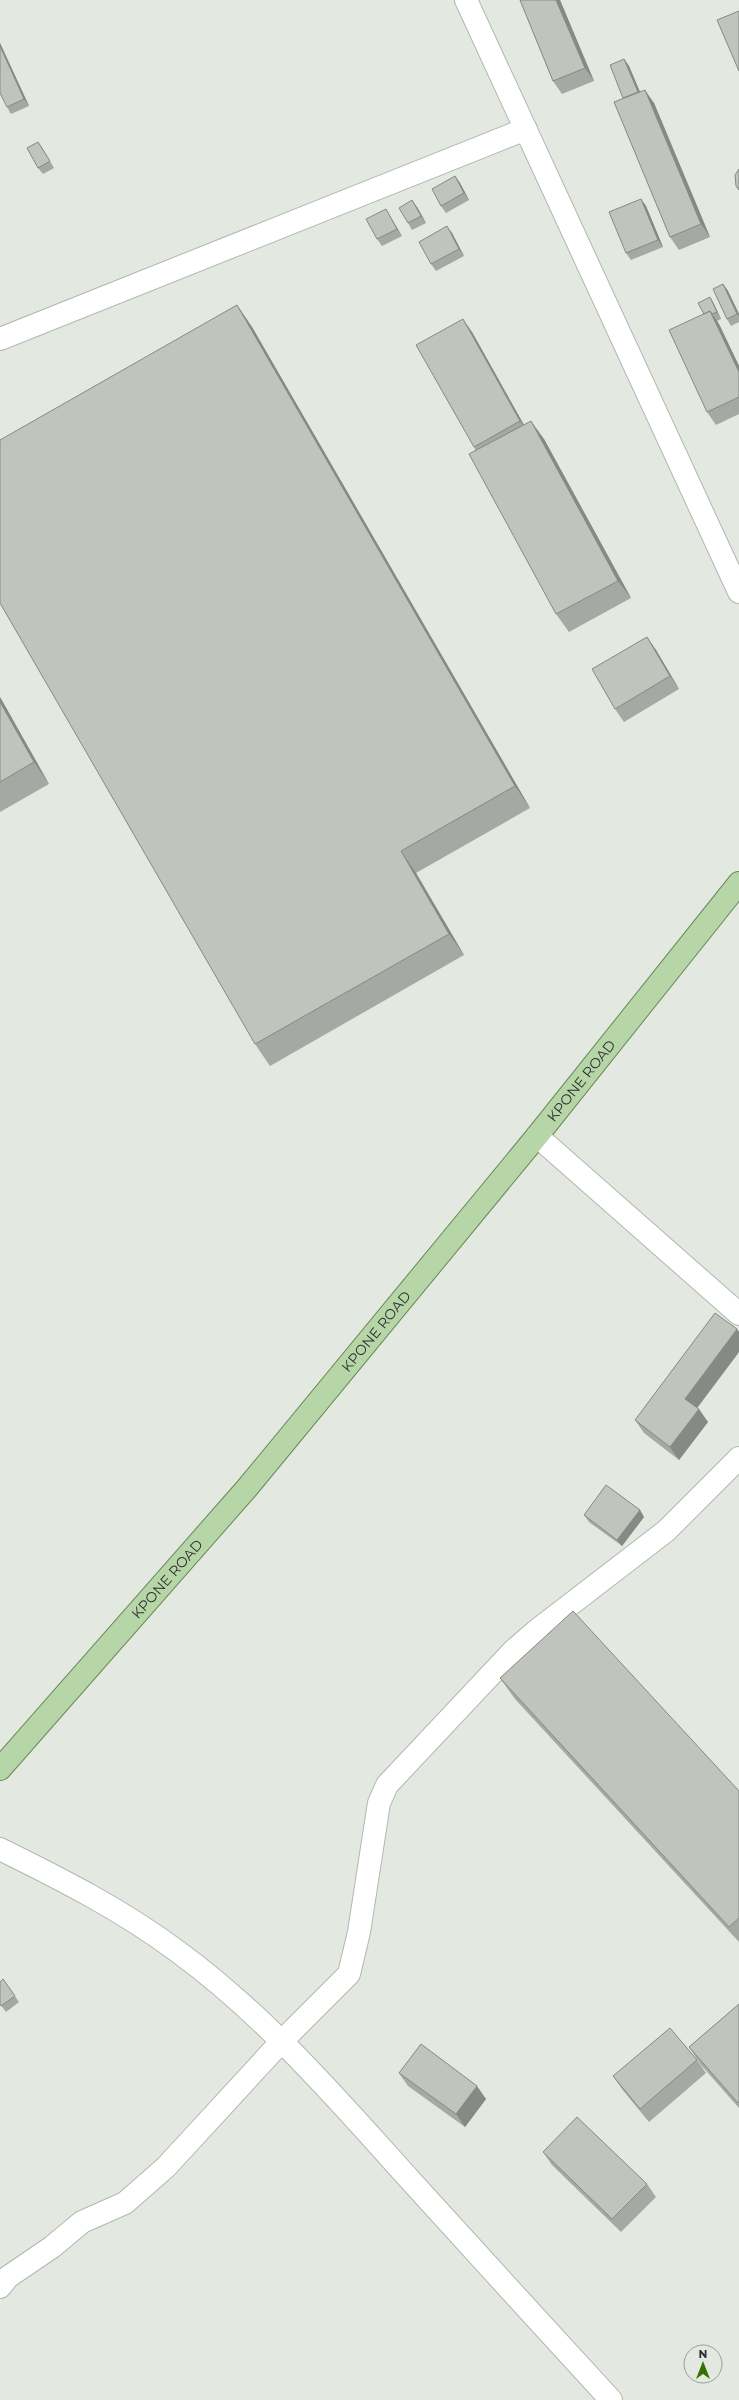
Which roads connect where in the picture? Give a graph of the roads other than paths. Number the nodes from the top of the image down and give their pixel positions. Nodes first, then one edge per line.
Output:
1 (466, 0) edge
2 (526, 129) junction
3 (0, 340) edge
4 (739, 592) edge
5 (739, 883) edge
6 (537, 1136) junction
7 (739, 1314) edge
8 (739, 1458) edge
9 (0, 1769) edge
10 (0, 1849) edge
11 (281, 2042) junction
12 (0, 2286) edge
13 (611, 2400) edge

1 - 2 street
2 - 3 street
2 - 4 street
5 - 6 main road, KPONE ROAD
6 - 7 street
6 - 9 main road, KPONE ROAD
8 - 11 street
10 - 11 street
11 - 12 street
11 - 13 street

